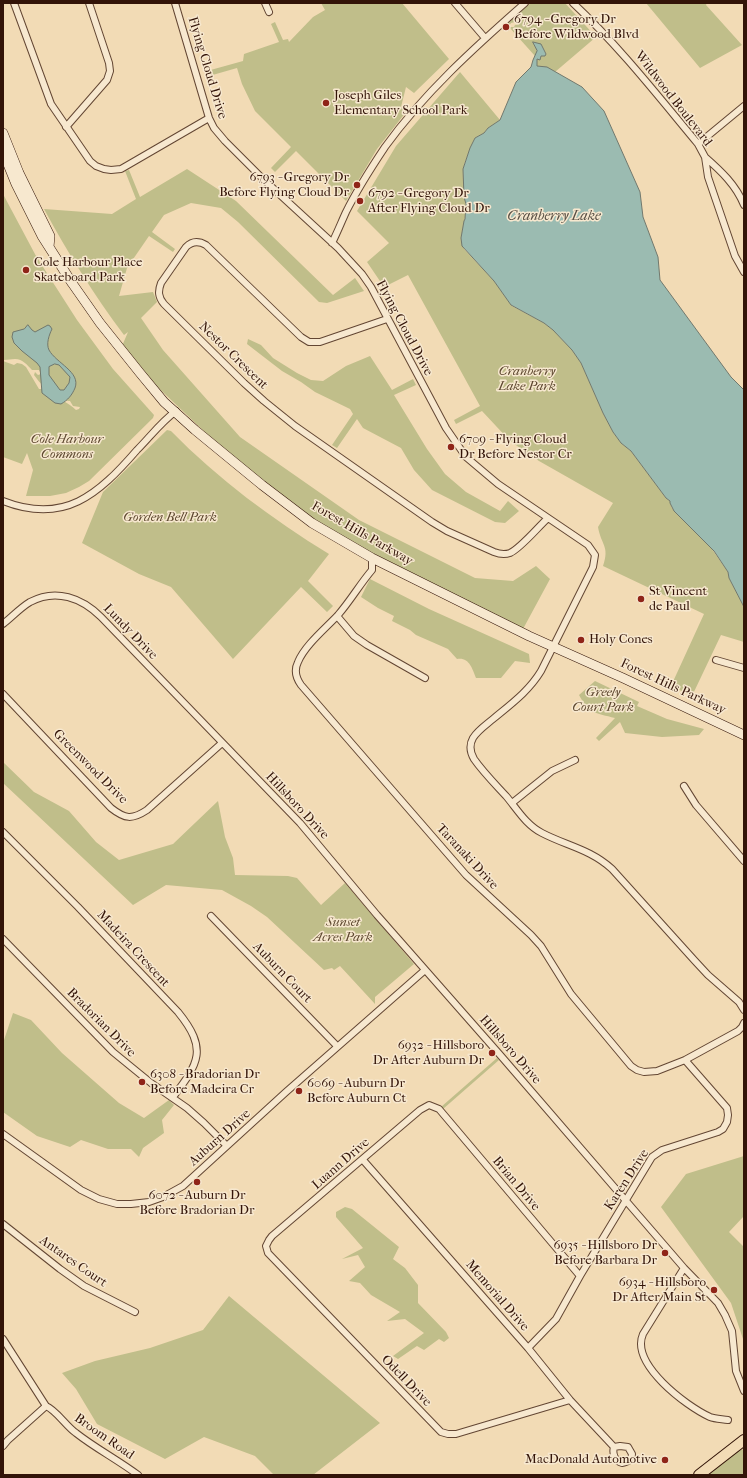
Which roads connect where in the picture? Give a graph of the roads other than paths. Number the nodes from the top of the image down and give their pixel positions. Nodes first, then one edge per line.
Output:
1 (14, 3) edge
2 (89, 3) edge
3 (175, 3) edge
4 (265, 3) edge
5 (455, 3) edge
6 (525, 3) edge
7 (573, 3) edge
8 (269, 12) dead end
9 (485, 38) junction
10 (744, 106) edge
11 (209, 118) junction
12 (66, 127) junction
13 (3, 133) edge
14 (698, 144) junction
15 (3, 152) edge
16 (705, 157) junction
17 (744, 205) edge
18 (332, 243) junction
19 (50, 247) junction
20 (744, 272) edge
21 (387, 319) junction
22 (176, 411) junction
23 (3, 500) edge
24 (548, 518) junction
25 (372, 558) junction
26 (337, 616) junction
27 (3, 624) edge
28 (554, 647) junction
29 (716, 660) dead end
30 (744, 668) edge
31 (425, 678) dead end
32 (3, 694) edge
33 (744, 735) edge
34 (222, 743) junction
35 (575, 760) dead end
36 (684, 786) dead end
37 (512, 804) junction
38 (3, 832) edge
39 (744, 861) edge
40 (211, 916) dead end
41 (3, 939) edge
42 (425, 970) junction
43 (744, 1010) edge
44 (744, 1023) edge
45 (337, 1046) junction
46 (686, 1060) junction
47 (173, 1097) junction
48 (435, 1107) joint
49 (3, 1134) edge
50 (227, 1146) junction
51 (363, 1160) junction
52 (626, 1200) junction
53 (3, 1224) edge
54 (266, 1246) joint
55 (684, 1268) junction
56 (580, 1276) junction
57 (135, 1312) dead end
58 (3, 1339) edge
59 (528, 1348) junction
60 (744, 1391) edge
61 (570, 1400) junction
62 (46, 1406) junction
63 (728, 1420) dead end
64 (744, 1439) edge
65 (3, 1446) edge
66 (614, 1447) dead end
67 (138, 1475) edge
68 (698, 1475) edge

1 - 12 street
2 - 12 street
3 - 11 street, Flying Cloud Drive
4 - 8 street
5 - 9 street
6 - 9 street
7 - 14 street, Wildwood Boulevard
9 - 18 street
10 - 14 street
11 - 12 street
11 - 18 street, Flying Cloud Drive
13 - 19 main road, Forest Hills Parkway
14 - 16 street, Wildwood Boulevard
15 - 19 main road, Forest Hills Parkway
16 - 17 street, Wildwood Boulevard
16 - 20 street, Wildwood Boulevard
18 - 21 street, Flying Cloud Drive
19 - 22 main road, Forest Hills Parkway
21 - 24 street, Flying Cloud Drive
21 - 24 street, Nestor Crescent
22 - 23 street
22 - 25 main road, Forest Hills Parkway
24 - 28 street, Flying Cloud Drive
25 - 26 street, Taranaki Drive
25 - 28 main road, Forest Hills Parkway
26 - 31 street
26 - 46 street, Taranaki Drive
27 - 34 street, Lundy Drive
28 - 33 main road, Forest Hills Parkway
28 - 37 street
29 - 30 street
32 - 34 street, Greenwood Drive
34 - 42 street, Hillsboro Drive
35 - 37 street
36 - 39 street
37 - 43 street
38 - 47 street, Madeira Crescent
40 - 45 street, Auburn Court
41 - 47 street, Bradorian Drive
42 - 45 street, Auburn Drive
42 - 52 street, Hillsboro Drive
44 - 46 street, Taranaki Drive
45 - 50 street, Auburn Drive
46 - 52 street, Karen Drive
47 - 50 street, Bradorian Drive
48 - 51 street, Luann Drive
48 - 56 street, Brian Drive
49 - 50 street, Auburn Drive
51 - 54 street, Luann Drive
51 - 59 street, Memorial Drive
52 - 55 street, Hillsboro Drive
52 - 56 street, Karen Drive
53 - 57 street, Antares Court
54 - 61 street, Odell Drive
55 - 60 street, Hillsboro Drive
55 - 63 street
56 - 59 street, Karen Drive
58 - 62 street, Broom Road
59 - 61 street, Memorial Drive
61 - 66 street, Memorial Drive
62 - 65 street
62 - 67 street, Broom Road
64 - 68 main road

